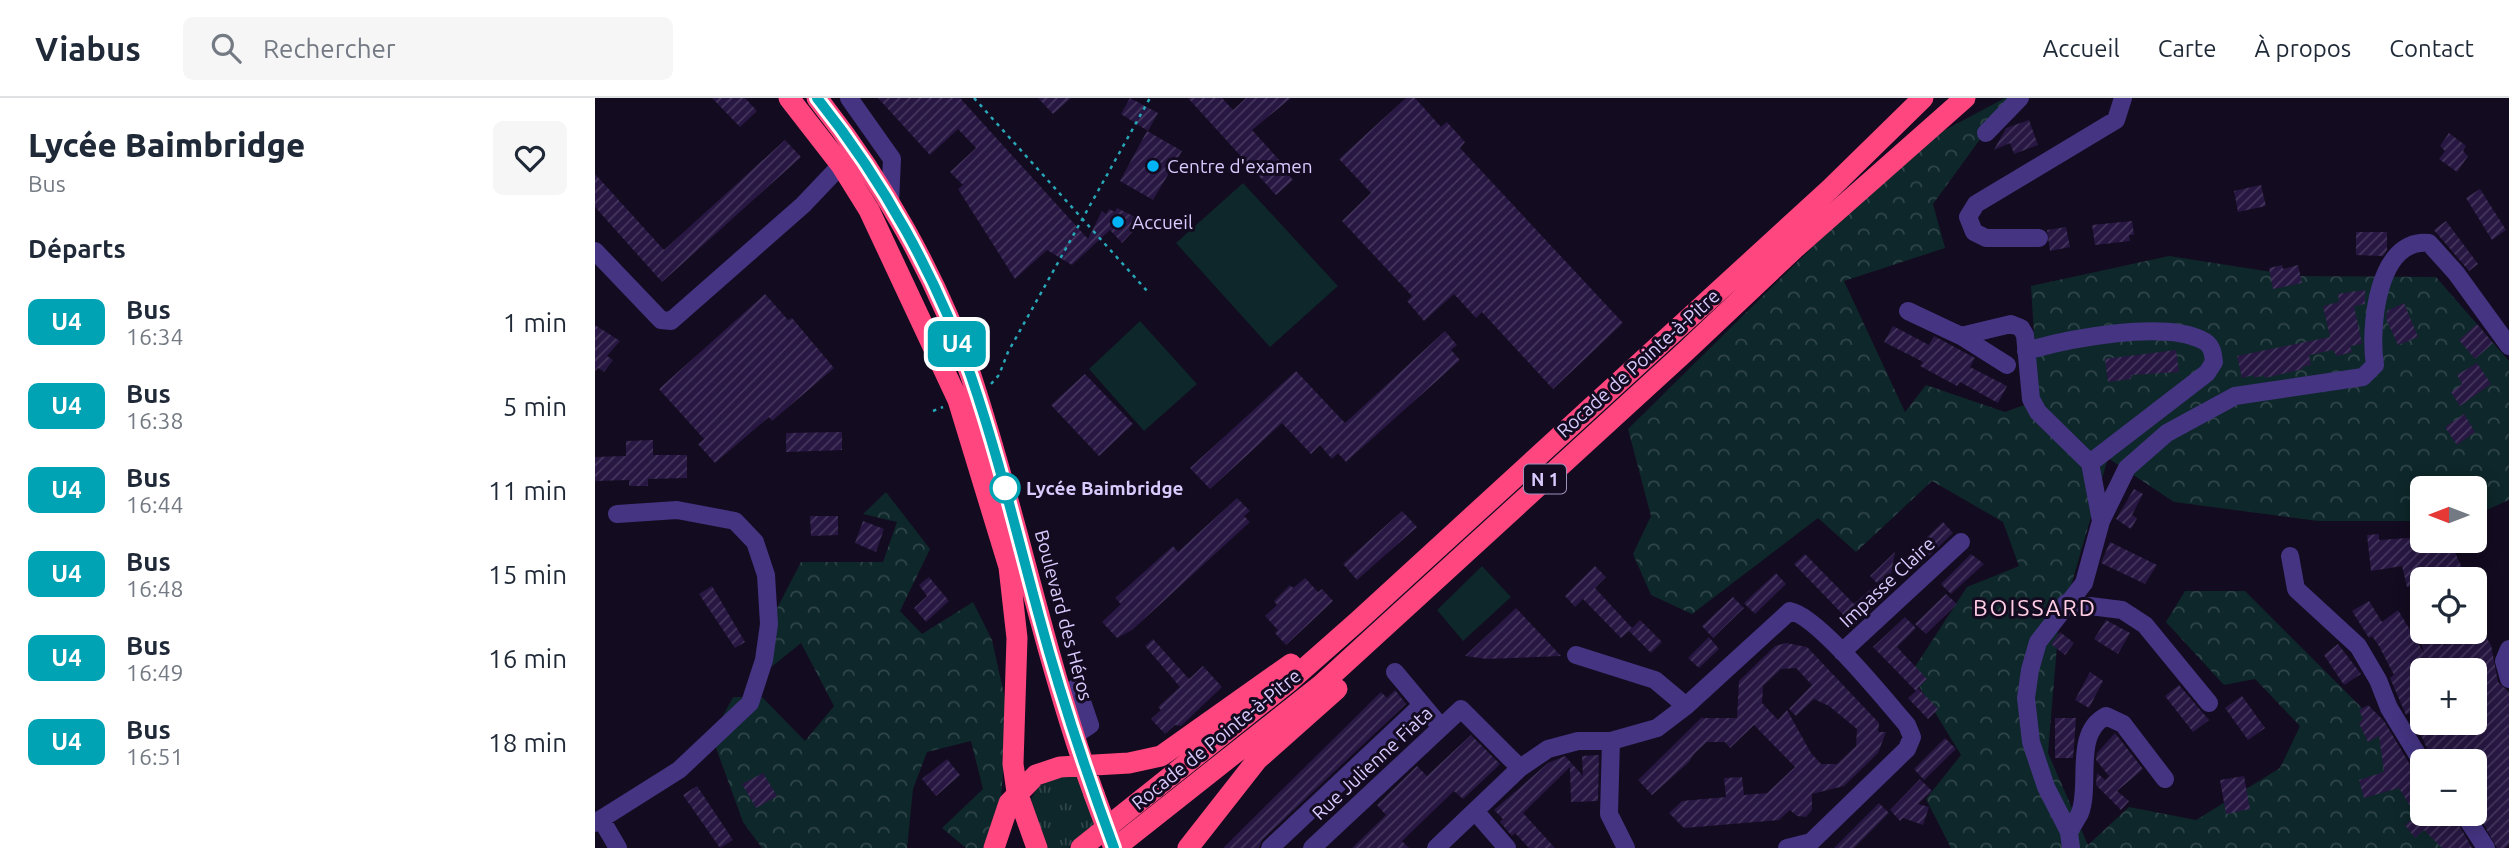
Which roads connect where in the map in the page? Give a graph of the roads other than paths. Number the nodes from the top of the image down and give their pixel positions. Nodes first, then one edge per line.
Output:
1 (789, 98) edge
2 (817, 98) edge
3 (849, 98) edge
4 (1923, 98) edge
5 (1965, 98) edge
6 (2020, 98) edge
7 (2123, 98) edge
8 (1986, 134) dead end
9 (841, 165) junction
10 (890, 204) junction
11 (2039, 238) dead end
12 (595, 251) edge
13 (1908, 312) dead end
14 (1961, 336) junction
15 (2509, 346) edge
16 (2026, 351) junction
17 (2007, 365) dead end
18 (2090, 463) junction
19 (617, 514) dead end
20 (2101, 521) junction
21 (1961, 542) dead end
22 (2290, 556) dead end
23 (2066, 603) junction
24 (1358, 621) junction
25 (1374, 636) junction
26 (2509, 649) edge
27 (1842, 652) junction
28 (1576, 655) dead end
29 (1395, 672) dead end
30 (2509, 679) edge
31 (2210, 703) dead end
32 (1422, 705) junction
33 (1686, 706) junction
34 (1441, 727) junction
35 (1611, 741) junction
36 (2414, 749) edge
37 (1084, 765) junction
38 (1520, 768) junction
39 (2165, 779) dead end
40 (1017, 792) junction
41 (1475, 811) junction
42 (598, 821) edge
43 (2472, 826) edge
44 (2070, 840) edge
45 (618, 848) edge
46 (994, 848) edge
47 (1037, 848) edge
48 (1081, 848) edge
49 (1115, 848) edge
50 (1188, 848) edge
51 (1271, 848) edge
52 (1312, 848) edge
53 (1436, 848) edge
54 (1507, 848) edge
55 (1626, 848) edge
56 (1787, 848) edge
57 (2486, 848) edge

1 - 9 highway
2 - 10 highway, Boulevard des Héros
3 - 10 street
4 - 24 highway, Rocade de Pointe-à-Pitre / N 1
5 - 25 highway, Rocade de Pointe-à-Pitre / N 1
6 - 8 street
7 - 11 street
9 - 12 street
9 - 40 highway
10 - 37 highway, Boulevard des Héros
13 - 14 street
14 - 16 street
14 - 17 street
15 - 20 street
16 - 18 street
16 - 18 street
18 - 20 street
19 - 42 street
20 - 23 street
21 - 27 street, Impasse Claire
22 - 36 street
23 - 31 street
23 - 44 street
24 - 37 highway
24 - 48 highway, Rocade de Pointe-à-Pitre / N 1
25 - 49 highway, Rocade de Pointe-à-Pitre / N 1
25 - 50 highway
26 - 30 street
27 - 33 street
27 - 56 street
28 - 33 street
29 - 32 street
32 - 34 street
32 - 51 street
33 - 35 street
34 - 38 street, Rue Julienne Fiata
34 - 52 street, Rue Julienne Fiata
35 - 38 street
35 - 55 street
37 - 40 highway
37 - 49 highway, Boulevard des Héros, bridge
38 - 41 street
39 - 44 street
40 - 46 highway
40 - 47 highway
41 - 53 street
41 - 54 street
42 - 45 street
43 - 57 street

